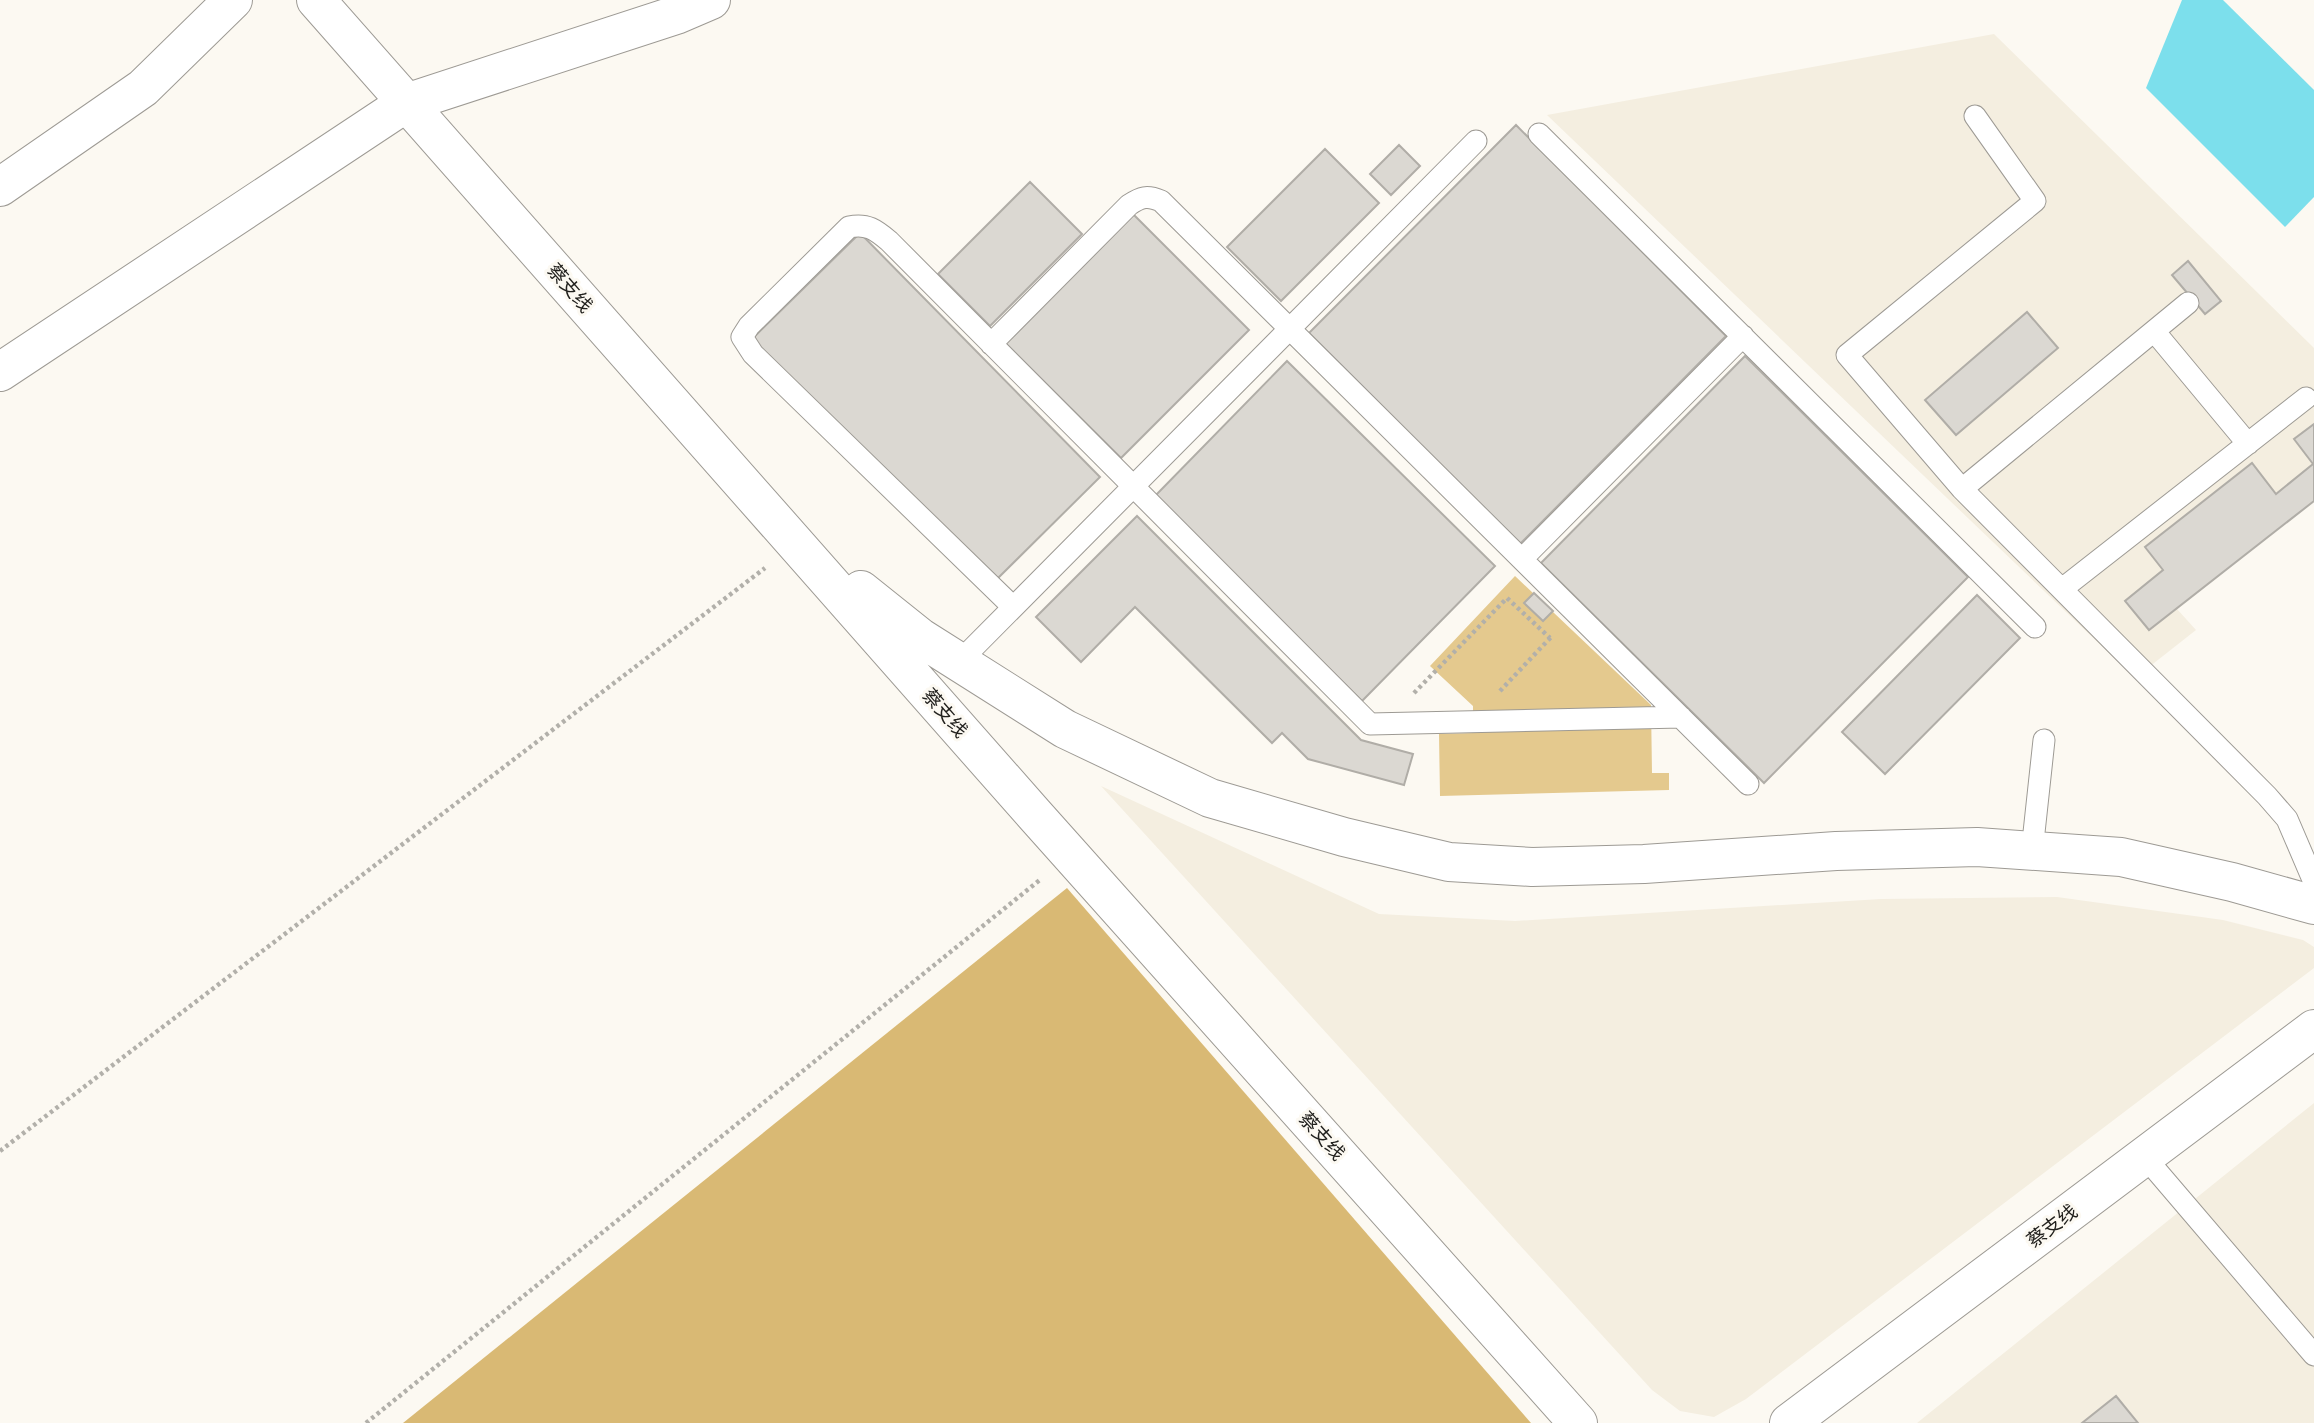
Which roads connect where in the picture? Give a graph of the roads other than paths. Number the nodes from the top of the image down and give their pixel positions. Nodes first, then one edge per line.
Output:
1 (233, 0) edge
2 (316, 0) edge
3 (711, 0) edge
4 (406, 103) junction
5 (1975, 116) dead end
6 (1539, 134) dead end
7 (1476, 141) dead end
8 (0, 187) edge
9 (2188, 303) dead end
10 (1289, 329) junction
11 (2154, 331) junction
12 (1743, 337) junction
13 (991, 344) junction
14 (0, 372) edge
15 (2306, 398) dead end
16 (2248, 444) junction
17 (1134, 486) junction
18 (1962, 489) junction
19 (788, 535) junction
20 (1522, 559) junction
21 (2062, 589) junction
22 (1013, 607) junction
23 (2035, 627) dead end
24 (960, 662) junction
25 (1681, 717) junction
26 (2044, 740) dead end
27 (1748, 784) dead end
28 (2032, 851) junction
29 (2314, 882) edge
30 (2314, 905) edge
31 (2314, 1029) edge
32 (2144, 1156) junction
33 (2314, 1355) edge
34 (1578, 1423) edge
35 (1789, 1423) edge

1 - 8 street
2 - 4 street, 蔡支线
3 - 4 street
4 - 14 street
4 - 19 street, 蔡支线
5 - 18 lane
6 - 12 lane
7 - 10 lane
9 - 11 lane
10 - 13 lane
10 - 17 lane
10 - 20 lane
11 - 16 lane
11 - 18 lane
12 - 20 lane
12 - 23 lane
13 - 17 lane
13 - 22 lane
15 - 16 lane
16 - 21 lane
17 - 22 lane
17 - 25 lane
18 - 21 lane
19 - 24 street
19 - 34 street, 蔡支线
20 - 25 lane
21 - 29 lane
22 - 24 lane
24 - 28 street
25 - 27 lane
26 - 28 lane
28 - 30 street
31 - 32 street, 蔡支线
32 - 33 lane
32 - 35 street, 蔡支线

